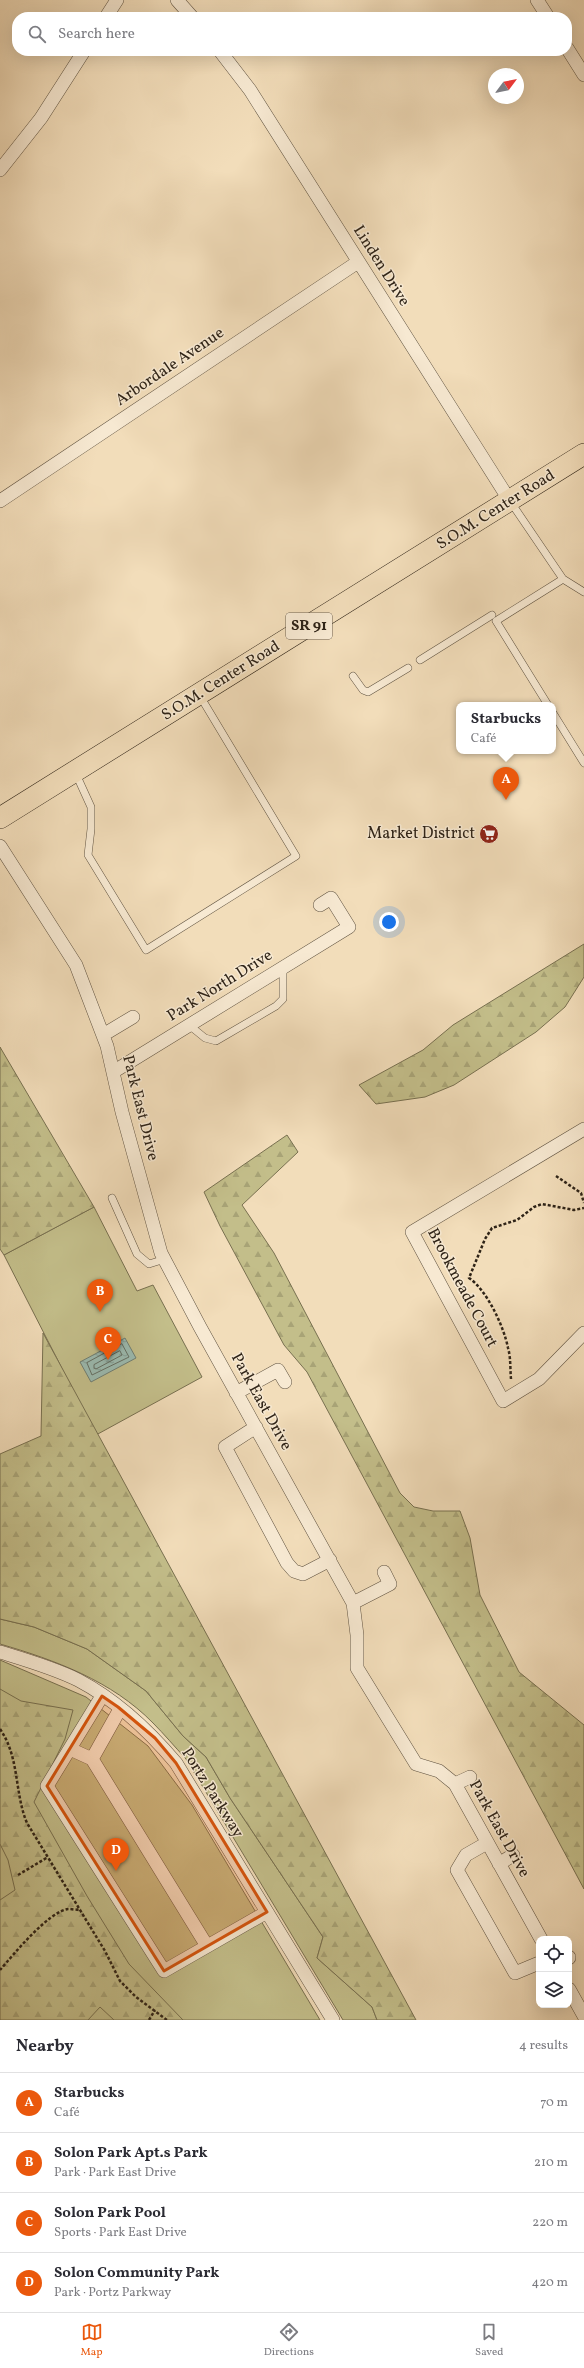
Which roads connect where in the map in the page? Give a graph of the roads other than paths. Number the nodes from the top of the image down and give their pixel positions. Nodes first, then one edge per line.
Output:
1 (117, 0) edge
2 (177, 0) edge
3 (537, 0) edge
4 (109, 12) edge
5 (188, 12) edge
6 (545, 12) edge
7 (81, 56) edge
8 (224, 56) edge
9 (572, 56) edge
10 (584, 75) edge
11 (0, 170) edge
12 (358, 262) junction
13 (584, 454) edge
14 (0, 500) edge
15 (510, 501) junction
16 (563, 579) junction
17 (584, 592) edge
18 (492, 615) dead end
19 (420, 660) dead end
20 (408, 668) dead end
21 (353, 676) dead end
22 (199, 694) junction
23 (546, 702) edge
24 (556, 718) edge
25 (584, 763) edge
26 (75, 771) junction
27 (0, 818) edge
28 (0, 846) edge
29 (320, 904) dead end
30 (283, 967) junction
31 (134, 1017) dead end
32 (189, 1025) junction
33 (103, 1035) junction
34 (113, 1072) junction
35 (584, 1130) edge
36 (112, 1198) dead end
37 (165, 1259) junction
38 (584, 1333) edge
39 (285, 1382) dead end
40 (236, 1393) junction
41 (256, 1427) junction
42 (330, 1560) junction
43 (384, 1572) dead end
44 (353, 1603) junction
45 (0, 1652) edge
46 (102, 1696) junction
47 (120, 1709) junction
48 (70, 1749) junction
49 (92, 1759) junction
50 (470, 1776) dead end
51 (455, 1784) junction
52 (487, 1842) junction
53 (513, 1855) dead end
54 (499, 1864) junction
55 (267, 1912) junction
56 (539, 1936) edge
57 (207, 1946) junction
58 (536, 1964) edge
59 (572, 1994) edge
60 (584, 2016) edge
61 (333, 2020) edge

1 - 4 street
2 - 5 street
3 - 6 street
7 - 11 street
8 - 12 street, Linden Drive
9 - 10 street
12 - 14 street, Arbordale Avenue
12 - 15 street, Linden Drive
13 - 15 main road, S.O.M. Center Road / SR 91
15 - 16 lane
15 - 22 main road, S.O.M. Center Road / SR 91
16 - 17 lane
16 - 23 lane
18 - 19 lane
20 - 21 lane
22 - 26 main road, S.O.M. Center Road / SR 91
22 - 26 lane
24 - 25 lane
26 - 27 main road, S.O.M. Center Road / SR 91
28 - 33 street, Park East Drive
29 - 30 street, Park North Drive
30 - 32 street, Park North Drive
30 - 32 lane
31 - 33 street
32 - 34 street, Park North Drive
33 - 34 street, Park East Drive
34 - 37 street, Park East Drive
35 - 38 street, Brookmeade Court
36 - 37 lane
37 - 40 street, Park East Drive
39 - 40 street
40 - 41 street, Park East Drive
41 - 42 street, Park East Drive
41 - 42 street
42 - 44 street, Park East Drive
43 - 44 street
44 - 51 street, Park East Drive
45 - 46 street, Portz Parkway
46 - 47 street, Portz Parkway
46 - 48 street
47 - 49 street
47 - 55 street, Portz Parkway
48 - 49 street
48 - 57 street
49 - 57 street
50 - 51 street
51 - 52 street, Park East Drive
52 - 54 street, Park East Drive
52 - 58 street
53 - 54 street
54 - 56 street, Park East Drive
55 - 57 street
55 - 61 street, Portz Parkway
59 - 60 street

